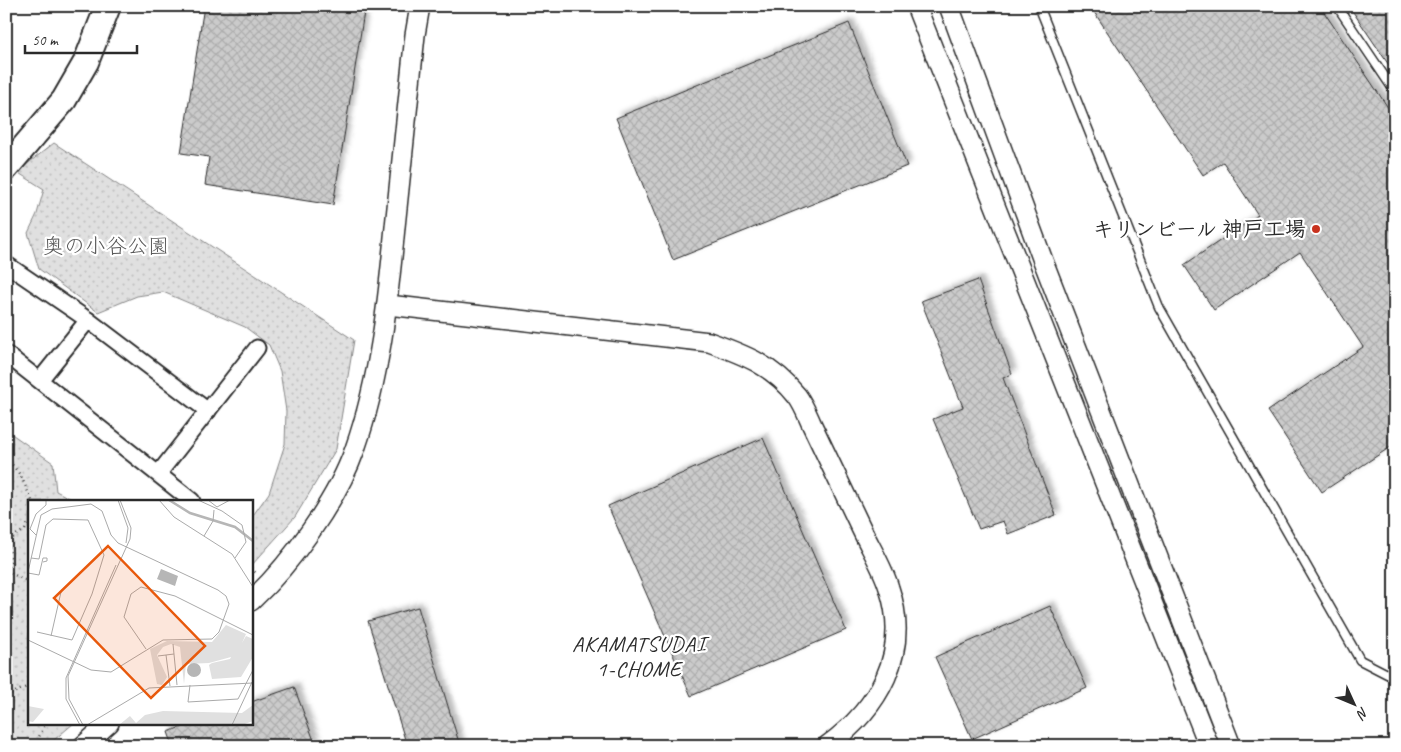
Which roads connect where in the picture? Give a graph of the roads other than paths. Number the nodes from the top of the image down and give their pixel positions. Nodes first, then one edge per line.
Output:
1 (108, 6) edge
2 (420, 6) edge
3 (916, 6) edge
4 (949, 6) edge
5 (1039, 6) edge
6 (1337, 6) edge
7 (1395, 92) edge
8 (6, 168) edge
9 (6, 264) edge
10 (388, 305) junction
11 (88, 320) junction
12 (256, 348) dead end
13 (6, 354) edge
14 (40, 380) junction
15 (208, 411) junction
16 (159, 473) junction
17 (191, 500) edge
18 (252, 600) edge
19 (1395, 678) edge
20 (108, 724) edge
21 (83, 746) edge
22 (827, 746) edge
23 (1208, 746) edge
24 (1231, 746) edge

1 - 8 main road
2 - 10 street
3 - 23 street
4 - 24 street
5 - 19 lane
6 - 7 lane
9 - 11 street
10 - 18 street
10 - 22 street
11 - 14 street
11 - 15 street
12 - 15 street
13 - 14 street
14 - 16 street
15 - 16 street
16 - 17 street
20 - 21 street

